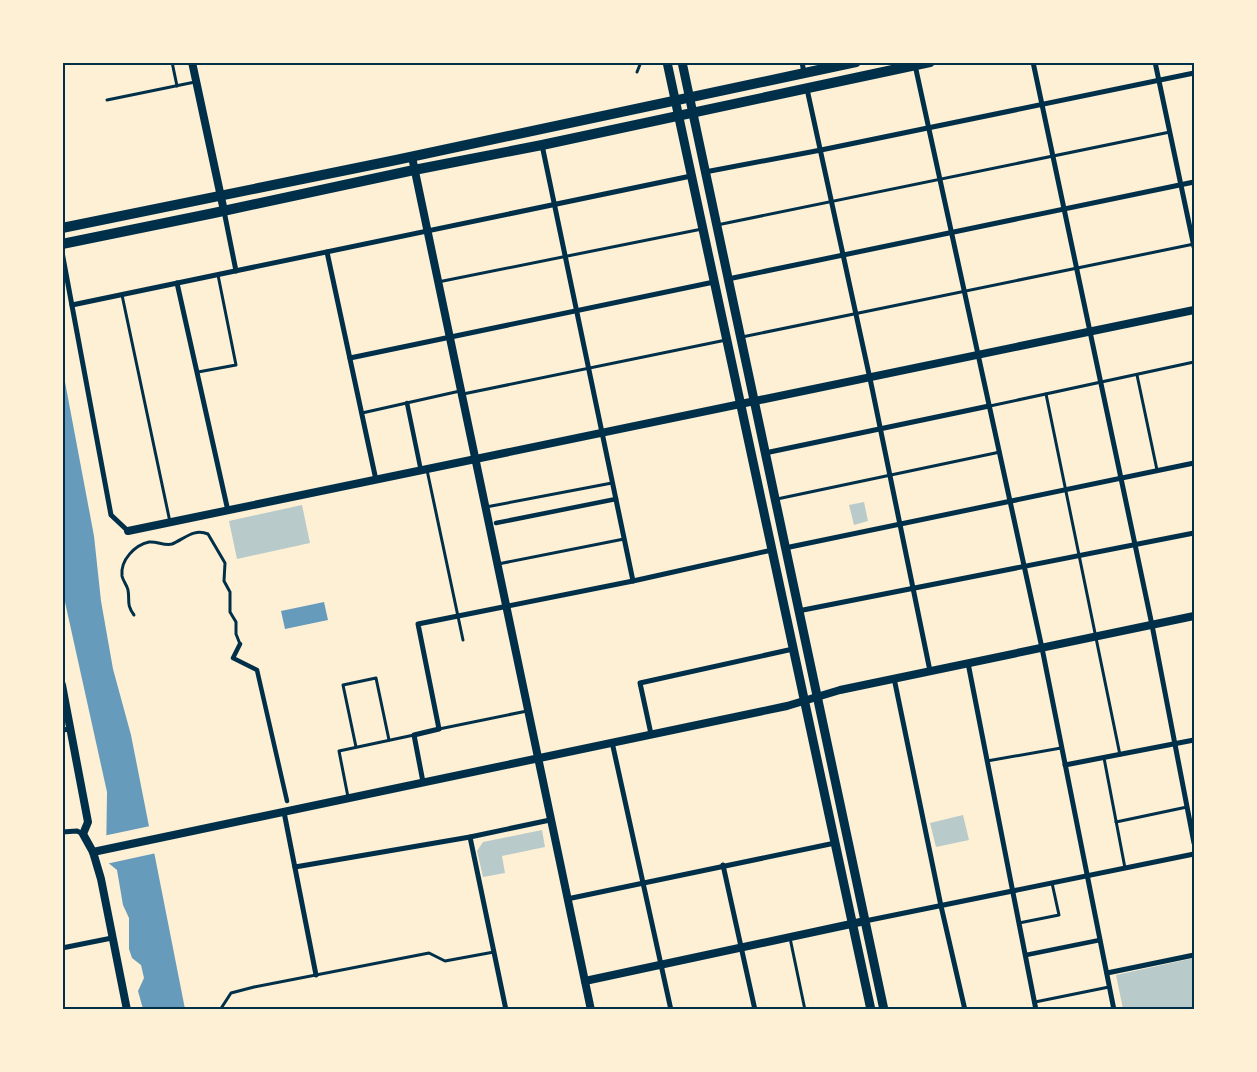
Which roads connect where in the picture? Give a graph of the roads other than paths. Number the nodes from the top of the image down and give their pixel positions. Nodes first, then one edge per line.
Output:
1 (172, 62) edge
2 (192, 62) edge
3 (641, 62) edge
4 (667, 62) edge
5 (682, 62) edge
6 (856, 62) edge
7 (930, 62) edge
8 (1032, 62) edge
9 (1155, 62) edge
10 (915, 64) edge
11 (803, 68) edge
12 (637, 72) dead end
13 (1194, 73) edge
14 (1159, 80) junction
15 (196, 82) junction
16 (177, 86) junction
17 (807, 89) junction
18 (689, 97) junction
19 (107, 100) dead end
20 (675, 100) junction
21 (1042, 104) junction
22 (693, 113) junction
23 (678, 116) junction
24 (929, 128) junction
25 (1170, 132) junction
26 (542, 145) junction
27 (821, 150) junction
28 (1052, 156) junction
29 (412, 157) junction
30 (414, 170) junction
31 (705, 172) junction
32 (691, 176) junction
33 (940, 180) junction
34 (1194, 182) edge
35 (1182, 185) junction
36 (221, 197) junction
37 (832, 202) junction
38 (555, 205) junction
39 (1064, 210) junction
40 (224, 211) junction
41 (716, 225) junction
42 (62, 228) edge
43 (702, 229) junction
44 (427, 232) junction
45 (952, 233) junction
46 (62, 244) edge
47 (1194, 245) edge
48 (62, 252) edge
49 (327, 252) junction
50 (565, 256) junction
51 (844, 256) junction
52 (1076, 269) junction
53 (236, 271) junction
54 (218, 275) junction
55 (728, 279) junction
56 (437, 282) junction
57 (714, 282) junction
58 (177, 283) junction
59 (964, 292) junction
60 (122, 295) junction
61 (72, 305) junction
62 (576, 310) junction
63 (1194, 310) edge
64 (855, 314) junction
65 (1090, 332) junction
66 (449, 337) junction
67 (739, 337) junction
68 (726, 340) junction
69 (978, 355) junction
70 (350, 358) junction
71 (1194, 362) edge
72 (589, 369) junction
73 (198, 372) junction
74 (1137, 375) junction
75 (869, 377) junction
76 (1101, 382) junction
77 (461, 393) junction
78 (1046, 394) junction
79 (753, 401) junction
80 (407, 403) junction
81 (740, 404) junction
82 (990, 406) junction
83 (362, 413) junction
84 (880, 429) junction
85 (603, 432) junction
86 (1000, 452) junction
87 (764, 454) junction
88 (475, 459) junction
89 (1194, 463) edge
90 (424, 470) junction
91 (1157, 470) junction
92 (890, 476) junction
93 (1121, 478) junction
94 (376, 480) junction
95 (613, 483) junction
96 (1066, 489) junction
97 (616, 499) junction
98 (774, 500) junction
99 (1010, 501) junction
100 (485, 507) junction
101 (228, 511) junction
102 (170, 523) junction
103 (496, 523) dead end
104 (900, 524) junction
105 (128, 531) joint
106 (1194, 533) edge
107 (624, 539) junction
108 (1135, 544) junction
109 (784, 548) junction
110 (772, 550) junction
111 (1080, 555) junction
112 (497, 564) junction
113 (1024, 566) junction
114 (632, 581) junction
115 (913, 588) junction
116 (506, 607) junction
117 (798, 611) junction
118 (134, 615) dead end
119 (458, 616) junction
120 (1194, 616) edge
121 (1152, 625) junction
122 (1097, 637) junction
123 (463, 640) dead end
124 (240, 644) joint
125 (1042, 648) junction
126 (794, 649) junction
127 (968, 663) junction
128 (930, 671) junction
129 (894, 678) junction
130 (62, 685) edge
131 (816, 697) junction
132 (804, 701) junction
133 (528, 710) junction
134 (67, 729) edge
135 (439, 729) junction
136 (651, 734) junction
137 (414, 735) junction
138 (389, 740) junction
139 (1194, 740) edge
140 (612, 742) junction
141 (1175, 744) junction
142 (356, 747) junction
143 (1062, 748) junction
144 (1120, 755) junction
145 (538, 758) junction
146 (1104, 758) junction
147 (987, 761) junction
148 (1065, 766) junction
149 (423, 782) junction
150 (348, 798) junction
151 (287, 801) dead end
152 (1187, 807) junction
153 (284, 812) junction
154 (550, 820) junction
155 (1116, 822) junction
156 (62, 832) edge
157 (84, 834) junction
158 (470, 837) junction
159 (834, 843) junction
160 (1194, 843) edge
161 (93, 852) junction
162 (1194, 854) edge
163 (723, 866) junction
164 (295, 867) junction
165 (1125, 868) junction
166 (1087, 876) junction
167 (643, 883) junction
168 (1052, 883) junction
169 (1013, 891) junction
170 (567, 899) junction
171 (941, 906) junction
172 (866, 922) junction
173 (1019, 923) junction
174 (852, 924) junction
175 (112, 938) junction
176 (790, 938) junction
177 (1100, 940) junction
178 (62, 948) edge
179 (742, 949) junction
180 (494, 952) junction
181 (1194, 954) edge
182 (1026, 955) junction
183 (662, 965) junction
184 (1106, 973) junction
185 (316, 975) junction
186 (585, 981) junction
187 (1109, 987) junction
188 (1035, 1002) junction
189 (127, 1010) edge
190 (220, 1010) edge
191 (506, 1010) edge
192 (591, 1010) edge
193 (672, 1010) edge
194 (755, 1010) edge
195 (805, 1010) edge
196 (872, 1010) edge
197 (884, 1010) edge
198 (964, 1010) edge
199 (1036, 1010) edge
200 (1114, 1010) edge

1 - 16 lane
2 - 15 street
3 - 12 lane
4 - 20 main road
5 - 18 main road
6 - 11 main road
7 - 10 main road
8 - 21 street
9 - 14 street
10 - 17 main road
10 - 24 street
11 - 18 main road
13 - 14 street
14 - 21 street
14 - 25 street
15 - 16 lane
15 - 36 street
16 - 19 lane
17 - 22 main road
17 - 27 street
18 - 20 main road
18 - 22 main road
20 - 23 main road
20 - 29 main road
21 - 24 street
21 - 28 street
22 - 23 main road
22 - 31 main road
23 - 26 main road
23 - 32 main road
24 - 27 street
24 - 33 street
25 - 28 lane
25 - 35 street
26 - 30 main road
26 - 38 street
27 - 31 street
27 - 37 street
28 - 33 lane
28 - 39 street
29 - 30 street
29 - 36 main road
30 - 40 main road
30 - 44 street
31 - 41 main road
32 - 38 street
32 - 43 main road
33 - 37 lane
33 - 45 street
34 - 35 street
35 - 39 street
35 - 47 street
36 - 40 street
36 - 42 main road
37 - 41 lane
37 - 51 street
38 - 44 street
38 - 50 street
39 - 45 street
39 - 52 street
40 - 46 main road
40 - 53 street
41 - 55 main road
43 - 50 lane
43 - 57 main road
44 - 49 street
44 - 56 street
45 - 51 street
45 - 59 street
47 - 52 lane
48 - 61 street
49 - 53 street
49 - 70 street
50 - 56 lane
50 - 62 street
51 - 55 street
51 - 64 street
52 - 59 lane
52 - 65 street
53 - 54 street
54 - 58 street
54 - 73 lane
55 - 67 main road
56 - 66 street
57 - 62 street
57 - 68 main road
58 - 60 street
58 - 73 street
59 - 64 lane
59 - 69 street
60 - 61 street
60 - 102 lane
61 - 105 street
62 - 66 street
62 - 72 street
63 - 65 street
64 - 67 lane
64 - 75 street
65 - 69 street
65 - 76 street
66 - 70 street
66 - 77 street
67 - 79 main road
68 - 72 lane
68 - 81 main road
69 - 75 street
69 - 82 street
70 - 83 street
71 - 74 lane
72 - 77 lane
72 - 85 street
73 - 101 street
74 - 76 lane
74 - 91 lane
75 - 79 street
75 - 84 street
76 - 78 lane
76 - 93 street
77 - 80 lane
77 - 88 street
78 - 82 lane
78 - 96 lane
79 - 81 street
79 - 87 main road
80 - 83 lane
80 - 90 street
81 - 85 street
81 - 110 main road
82 - 84 street
82 - 86 street
83 - 94 street
84 - 87 street
84 - 92 street
85 - 88 street
85 - 95 street
86 - 92 lane
86 - 99 street
87 - 98 main road
88 - 90 street
88 - 100 street
89 - 91 street
90 - 94 street
90 - 119 lane
91 - 93 street
92 - 98 lane
92 - 104 street
93 - 96 street
93 - 108 street
94 - 101 street
95 - 97 street
95 - 100 lane
96 - 99 street
96 - 111 lane
97 - 103 street
97 - 107 street
98 - 109 main road
99 - 104 street
99 - 113 street
100 - 112 street
101 - 102 street
102 - 105 street
104 - 109 street
104 - 115 street
106 - 108 street
107 - 112 lane
107 - 114 street
108 - 111 street
108 - 121 street
109 - 117 main road
110 - 114 street
110 - 126 main road
111 - 113 street
111 - 122 lane
112 - 116 street
113 - 115 street
113 - 125 street
114 - 116 street
115 - 117 street
115 - 128 street
116 - 119 street
116 - 133 street
117 - 131 main road
118 - 124 lane
119 - 123 lane
119 - 135 street
120 - 121 street
121 - 122 street
121 - 141 street
122 - 125 street
122 - 144 lane
124 - 151 street
125 - 127 street
125 - 143 street
126 - 132 main road
126 - 136 street
127 - 128 street
127 - 147 street
128 - 129 street
129 - 131 street
129 - 171 street
130 - 134 street
131 - 132 street
131 - 172 main road
132 - 136 street
132 - 159 main road
133 - 135 lane
133 - 145 street
134 - 157 street
135 - 137 street
136 - 140 street
137 - 138 lane
137 - 149 street
138 - 142 lane
138 - 142 lane
139 - 141 street
140 - 145 street
140 - 167 street
141 - 144 street
141 - 152 street
142 - 150 lane
143 - 147 lane
143 - 148 street
144 - 146 street
145 - 149 street
145 - 154 street
146 - 148 street
146 - 155 lane
147 - 169 street
148 - 166 street
149 - 150 street
150 - 153 street
152 - 155 lane
152 - 160 street
153 - 161 street
153 - 164 street
154 - 158 street
154 - 170 street
155 - 165 lane
156 - 157 street
157 - 161 street
158 - 164 street
158 - 180 street
159 - 163 street
159 - 174 main road
161 - 175 street
162 - 165 street
163 - 167 street
163 - 179 street
164 - 185 street
165 - 166 street
166 - 168 street
166 - 177 street
167 - 170 street
167 - 183 street
168 - 169 street
168 - 173 lane
169 - 171 street
169 - 173 street
170 - 186 street
171 - 172 street
171 - 198 street
172 - 174 street
172 - 197 main road
173 - 182 street
174 - 176 street
174 - 196 main road
175 - 178 street
175 - 189 street
176 - 179 street
176 - 195 lane
177 - 182 street
177 - 184 street
179 - 183 street
179 - 194 street
180 - 185 lane
180 - 191 street
181 - 184 street
182 - 188 street
183 - 186 street
183 - 193 street
184 - 187 street
185 - 190 lane
186 - 192 street
187 - 188 lane
187 - 200 street
188 - 199 street

